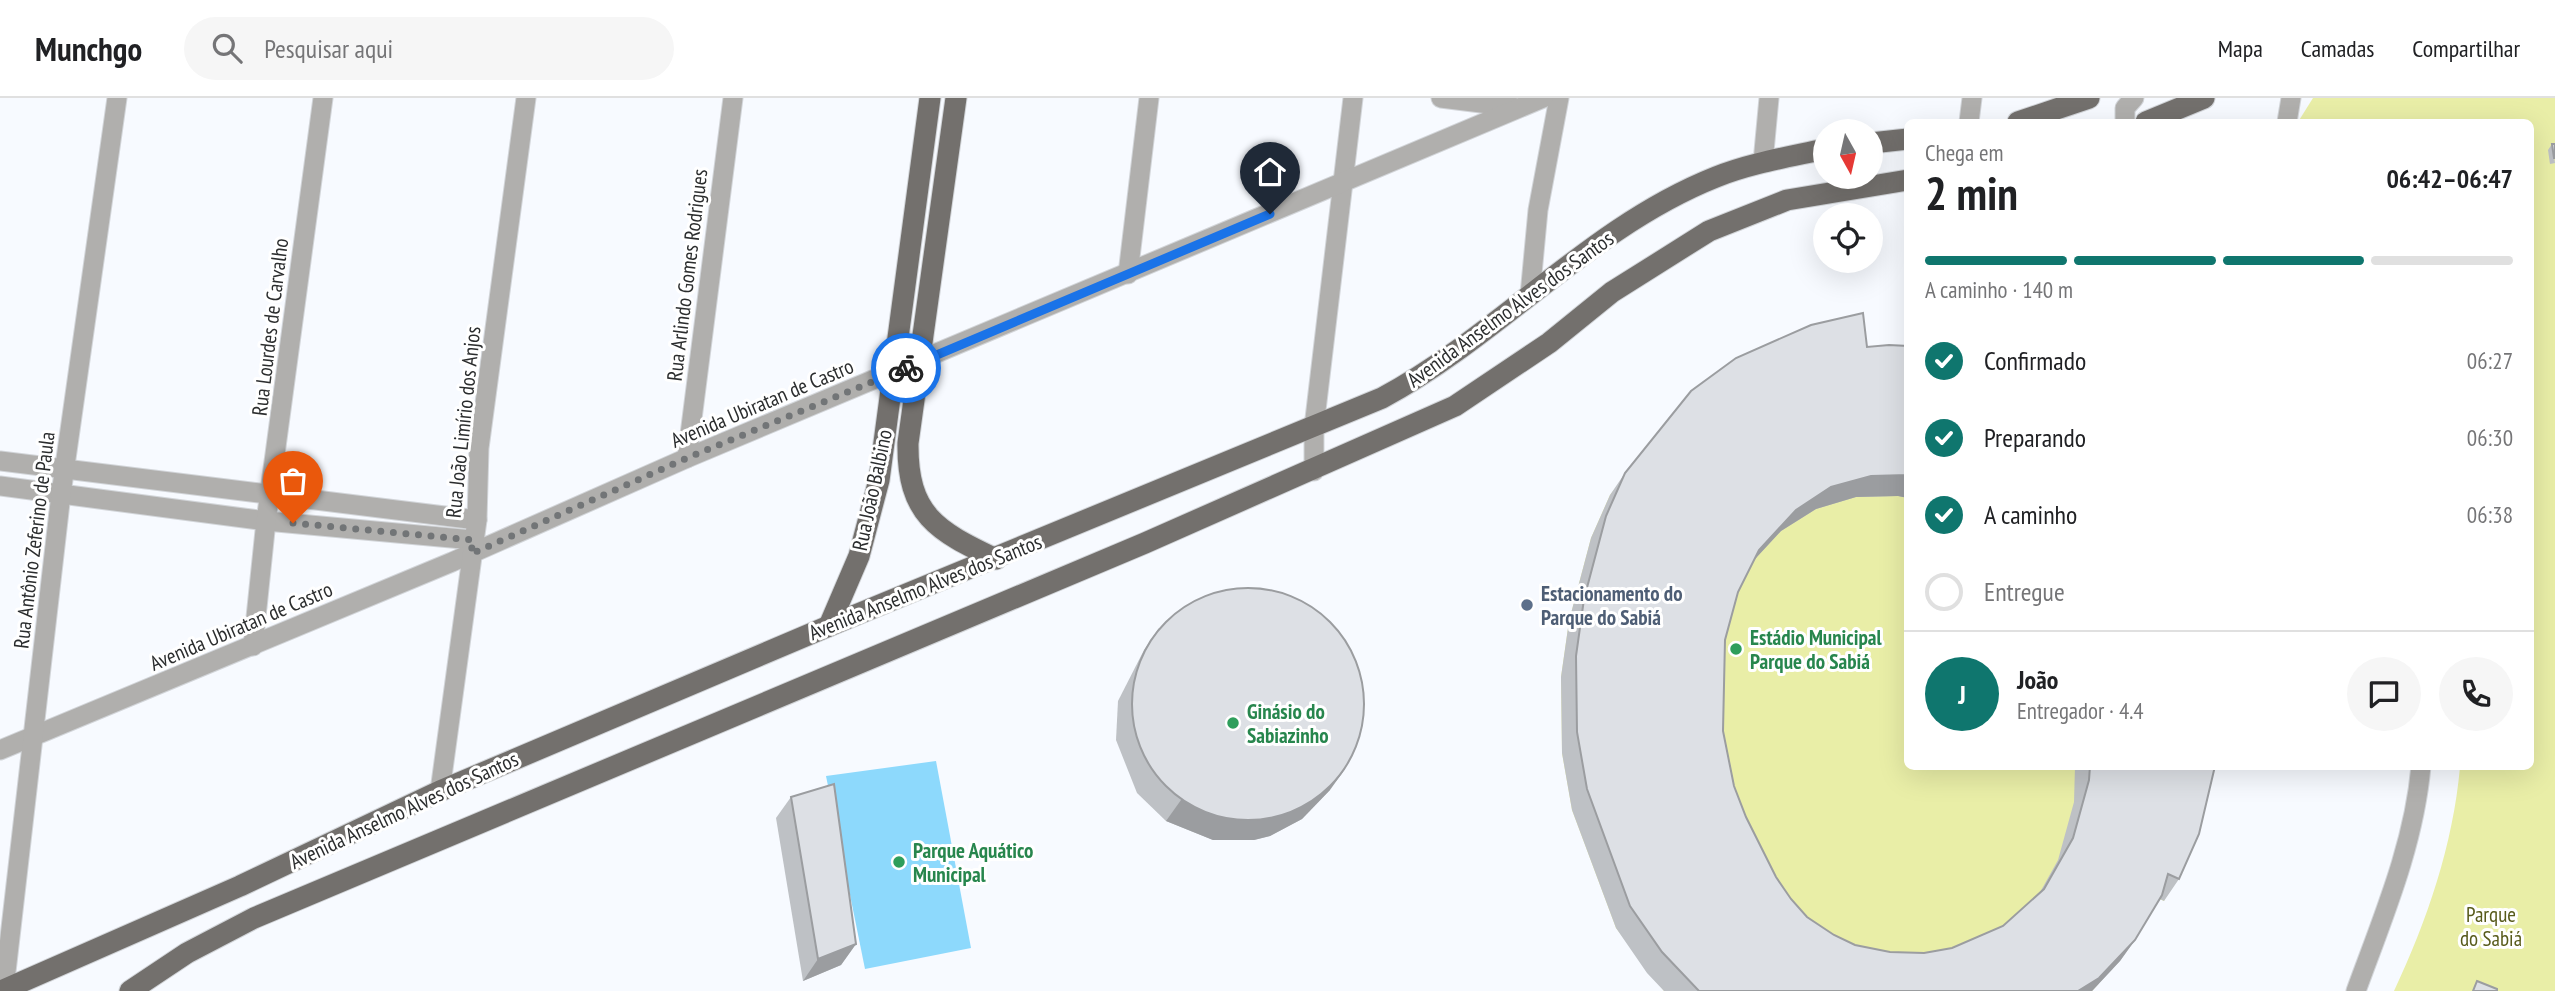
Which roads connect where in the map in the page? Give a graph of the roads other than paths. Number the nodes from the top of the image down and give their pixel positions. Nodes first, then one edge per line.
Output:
1 (117, 98) edge
2 (323, 98) edge
3 (526, 98) edge
4 (733, 98) edge
5 (930, 98) edge
6 (956, 98) edge
7 (1149, 98) edge
8 (1353, 98) edge
9 (1441, 98) edge
10 (1543, 98) edge
11 (1559, 98) edge
12 (1769, 98) edge
13 (1972, 98) edge
14 (2089, 98) edge
15 (2134, 98) edge
16 (2204, 98) edge
17 (2291, 98) edge
18 (1515, 107) junction
19 (1969, 119) edge
20 (2027, 119) edge
21 (2125, 119) edge
22 (2153, 119) edge
23 (2288, 119) edge
24 (1904, 139) edge
25 (1883, 142) edge
26 (1813, 152) edge
27 (1763, 162) junction
28 (1904, 181) edge
29 (1342, 184) junction
30 (1128, 274) junction
31 (1530, 295) junction
32 (919, 362) junction
33 (892, 373) junction
34 (1314, 427) junction
35 (687, 458) junction
36 (0, 461) edge
37 (65, 471) junction
38 (1314, 471) junction
39 (0, 486) edge
40 (61, 494) junction
41 (272, 494) junction
42 (477, 520) junction
43 (266, 521) junction
44 (472, 547) junction
45 (996, 559) junction
46 (829, 626) junction
47 (253, 646) junction
48 (32, 737) junction
49 (0, 750) edge
50 (2421, 770) edge
51 (440, 792) junction
52 (240, 886) junction
53 (254, 918) junction
54 (2, 990) edge
55 (130, 991) edge
56 (2356, 991) edge

1 - 37 street, Rua Antônio Zeferino de Paula
2 - 41 street, Rua Lourdes de Carvalho
3 - 42 street, Rua João Limírio dos Anjos
4 - 35 street, Rua Arlindo Gomes Rodrigues
5 - 33 main road, Rua João Balbino
6 - 32 main road, Rua João Balbino
7 - 30 street
8 - 29 street
9 - 18 street
10 - 18 street, Avenida Ubiratan de Castro
11 - 31 street
12 - 27 street
13 - 19 street
14 - 20 main road
15 - 21 street
16 - 22 main road
17 - 23 street
18 - 29 street, Avenida Ubiratan de Castro
24 - 25 main road
26 - 27 main road, Avenida Anselmo Alves dos Santos
27 - 31 main road, Avenida Anselmo Alves dos Santos
28 - 38 main road, Avenida Anselmo Alves dos Santos
29 - 30 street, Avenida Ubiratan de Castro
29 - 34 street
30 - 32 street, Avenida Ubiratan de Castro
31 - 34 main road, Avenida Anselmo Alves dos Santos
32 - 33 street, Avenida Ubiratan de Castro
32 - 45 main road, Rua João Balbino
33 - 35 street, Avenida Ubiratan de Castro
33 - 46 main road, Rua João Balbino
34 - 38 street
34 - 45 main road, Avenida Anselmo Alves dos Santos
35 - 44 street, Avenida Ubiratan de Castro
36 - 37 street
37 - 40 street, Rua Antônio Zeferino de Paula
37 - 41 street
38 - 53 main road, Avenida Anselmo Alves dos Santos
39 - 40 street
40 - 43 street
40 - 48 street, Rua Antônio Zeferino de Paula
41 - 42 street
41 - 43 street, Rua Lourdes de Carvalho
42 - 44 street, Rua João Limírio dos Anjos
43 - 44 street
43 - 47 street, Rua Lourdes de Carvalho
44 - 47 street, Avenida Ubiratan de Castro
44 - 51 street, Rua João Limírio dos Anjos
45 - 46 main road, Avenida Anselmo Alves dos Santos
46 - 51 main road, Avenida Anselmo Alves dos Santos
47 - 48 street, Avenida Ubiratan de Castro
48 - 49 street, Avenida Ubiratan de Castro
48 - 54 street, Rua Antônio Zeferino de Paula
50 - 56 street
51 - 52 main road, Avenida Anselmo Alves dos Santos
52 - 53 main road
52 - 54 main road, Avenida Anselmo Alves dos Santos
53 - 55 main road, Avenida Anselmo Alves dos Santos

